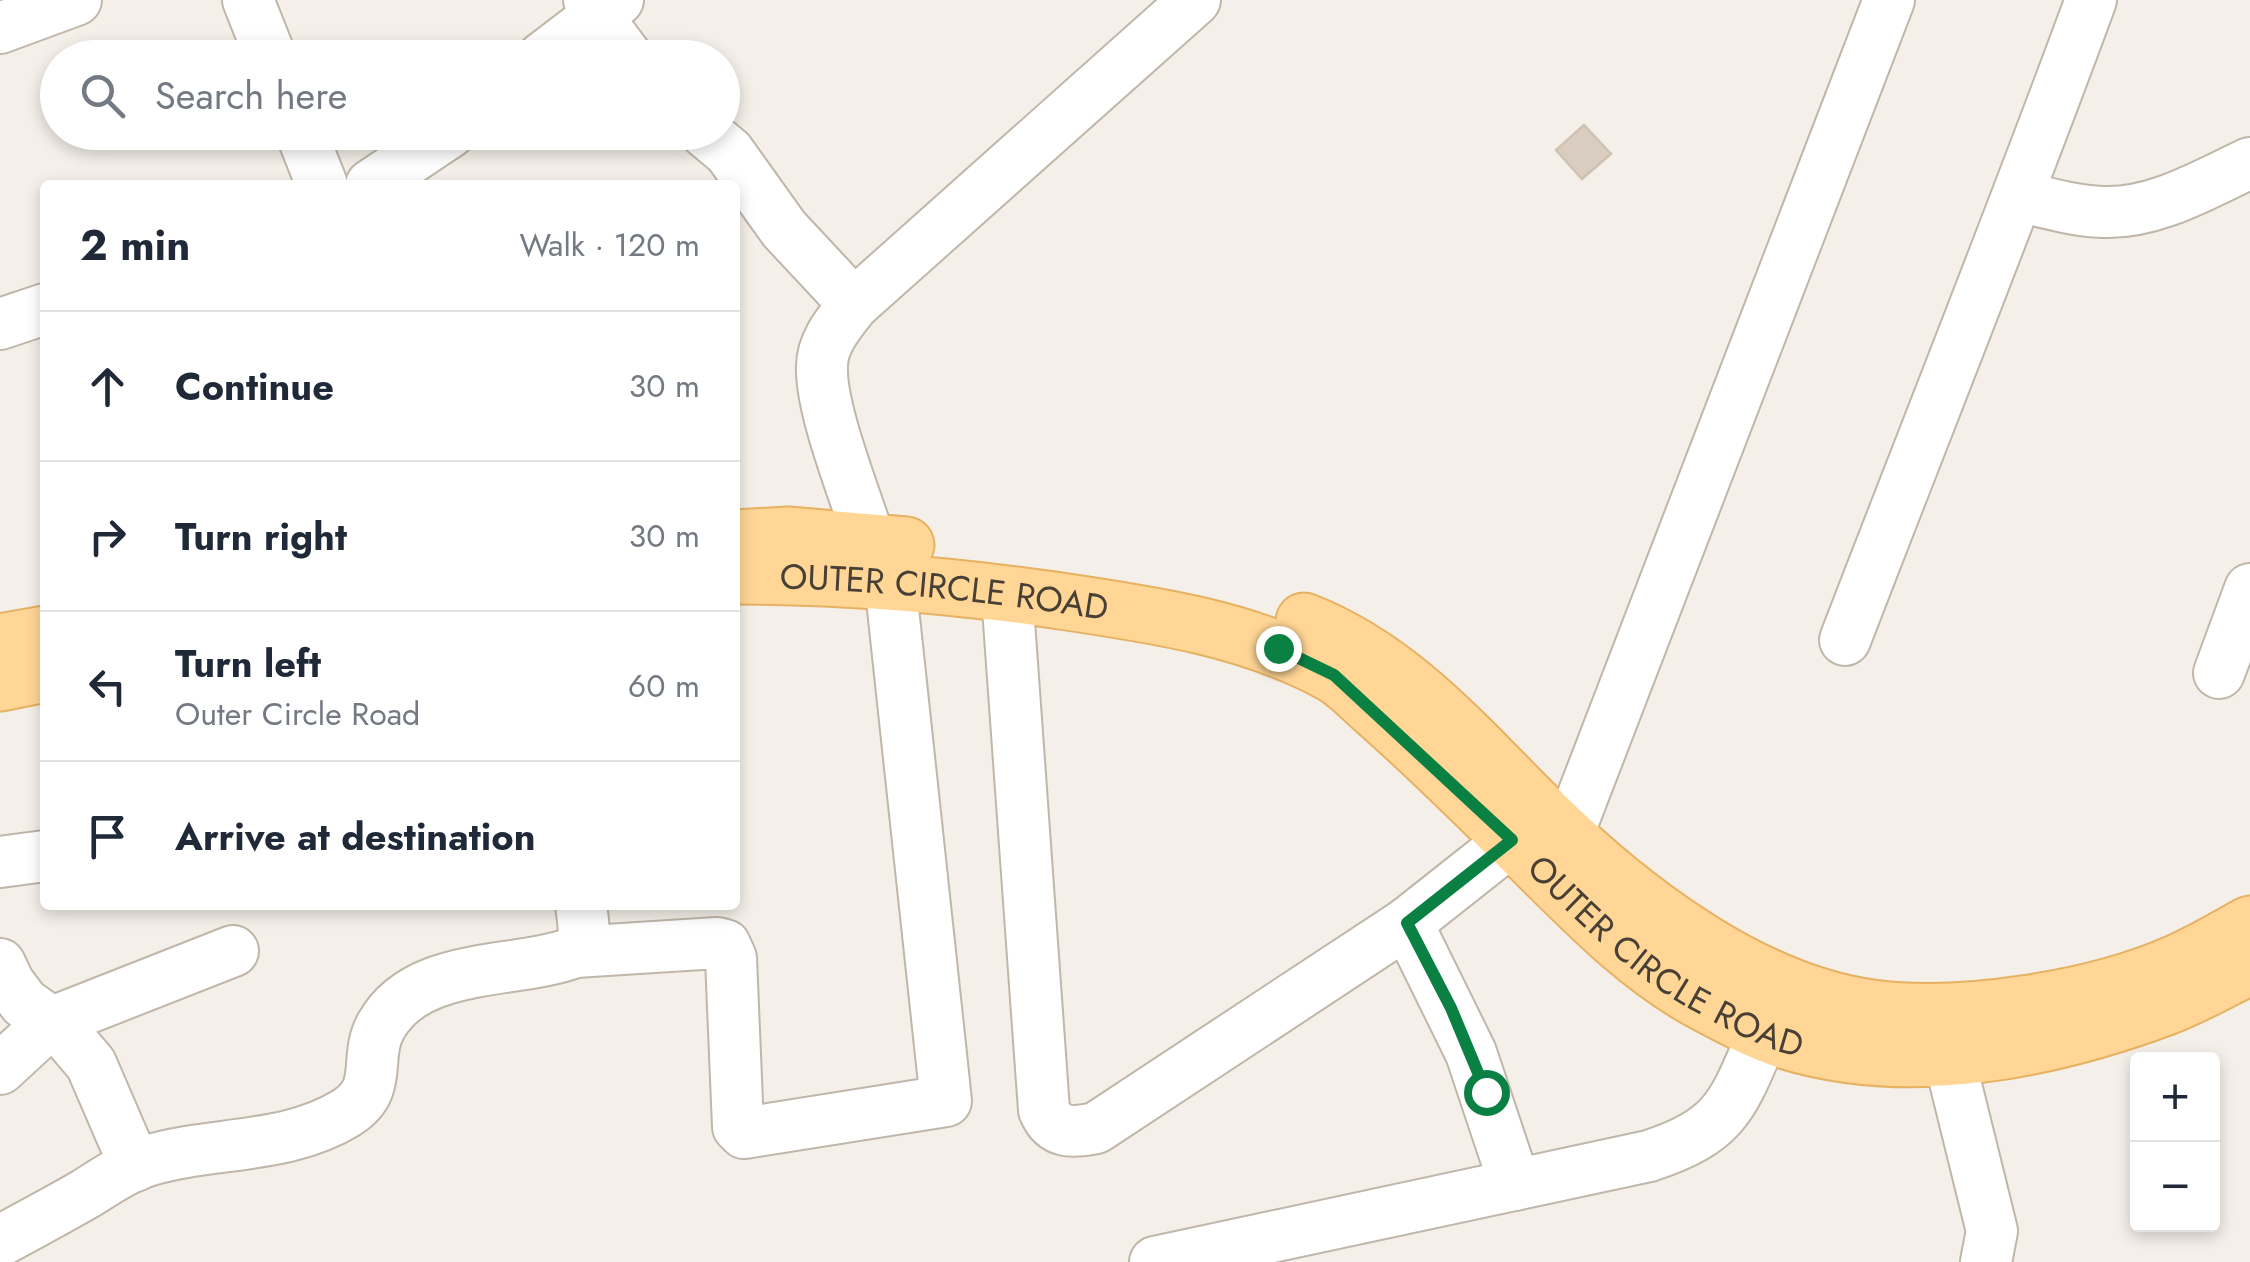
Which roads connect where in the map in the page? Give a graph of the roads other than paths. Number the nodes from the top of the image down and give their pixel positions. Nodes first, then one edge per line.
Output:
1 (76, 0) edge
2 (248, 0) edge
3 (1195, 0) edge
4 (1889, 0) edge
5 (2091, 0) edge
6 (601, 5) edge
7 (0, 28) edge
8 (264, 40) edge
9 (562, 40) edge
10 (619, 40) edge
11 (308, 150) edge
12 (423, 150) edge
13 (727, 150) edge
14 (2250, 163) edge
15 (320, 180) edge
16 (378, 180) edge
17 (2019, 196) junction
18 (854, 304) junction
19 (40, 311) edge
20 (0, 324) edge
21 (740, 538) edge
22 (880, 561) junction
23 (740, 575) edge
24 (2250, 589) edge
25 (1007, 594) junction
26 (40, 635) edge
27 (1846, 640) dead end
28 (0, 642) edge
29 (2218, 673) dead end
30 (40, 675) edge
31 (0, 683) edge
32 (1542, 850) junction
33 (40, 857) edge
34 (0, 862) edge
35 (1407, 923) junction
36 (2250, 924) edge
37 (578, 928) edge
38 (233, 951) dead end
39 (0, 964) edge
40 (2250, 968) edge
41 (50, 1023) junction
42 (1764, 1032) junction
43 (1949, 1057) junction
44 (0, 1070) edge
45 (135, 1166) junction
46 (1516, 1185) junction
47 (0, 1241) edge
48 (1356, 1242) edge
49 (1155, 1262) edge
50 (1986, 1262) edge

1 - 7 street
2 - 8 street
3 - 18 street
4 - 32 street
5 - 17 street
6 - 9 street
6 - 10 street
11 - 15 street
12 - 16 street
13 - 18 street
14 - 17 street
17 - 27 street
18 - 22 street
19 - 20 street
21 - 22 main road, OUTER CIRCLE ROAD
22 - 23 main road, OUTER CIRCLE ROAD
22 - 25 main road, OUTER CIRCLE ROAD
22 - 32 main road, OUTER CIRCLE ROAD
22 - 37 street
24 - 29 street
25 - 32 main road, OUTER CIRCLE ROAD
25 - 35 street
26 - 28 main road
30 - 31 main road
32 - 35 street
32 - 36 main road, OUTER CIRCLE ROAD
32 - 42 main road, OUTER CIRCLE ROAD
33 - 34 street
35 - 46 street
37 - 45 street
38 - 41 street
39 - 41 street
40 - 43 main road, OUTER CIRCLE ROAD
41 - 44 street
41 - 45 street
42 - 43 main road, OUTER CIRCLE ROAD
42 - 46 street
43 - 50 street
45 - 47 street
46 - 48 street
48 - 49 street

